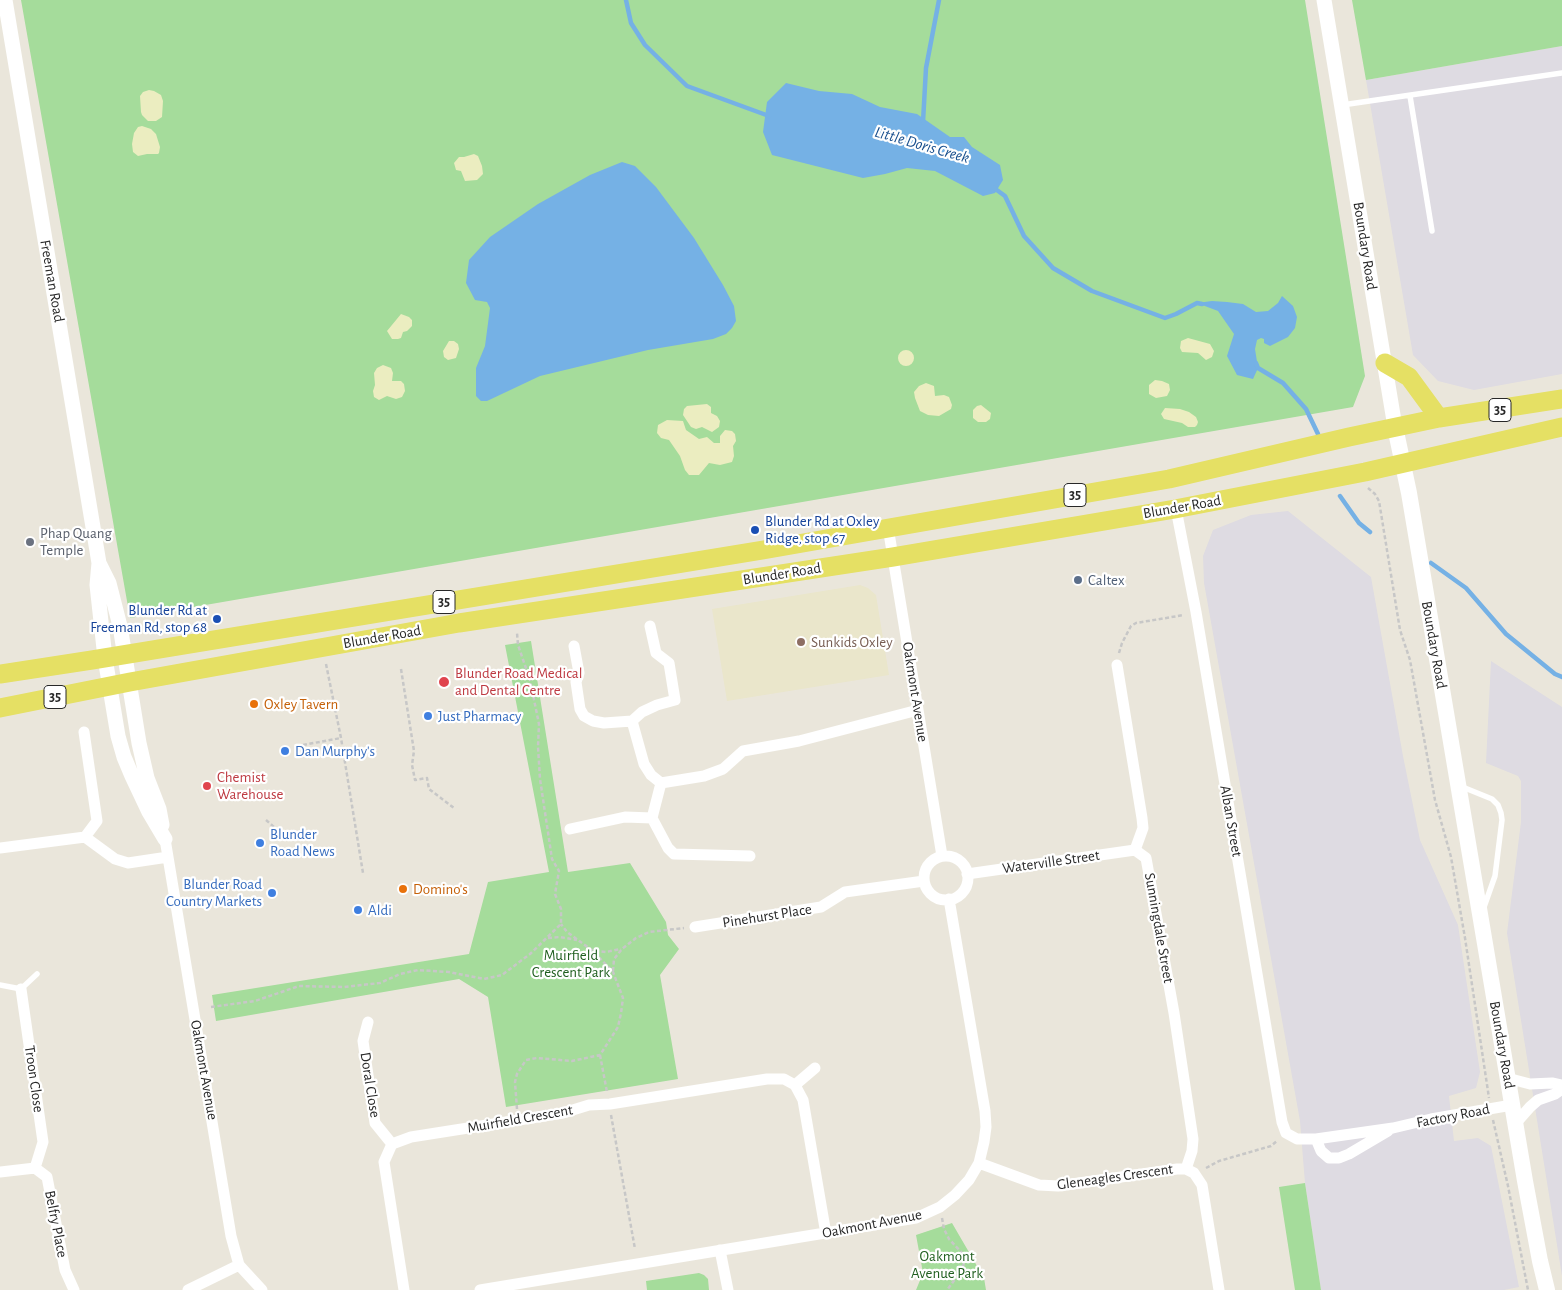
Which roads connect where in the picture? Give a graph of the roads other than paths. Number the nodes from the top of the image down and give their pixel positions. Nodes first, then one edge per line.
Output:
1 (5, 0) edge
2 (1324, 0) edge
3 (1562, 73) edge
4 (1410, 96) junction
5 (1342, 105) junction
6 (1432, 231) dead end
7 (1385, 363) junction
8 (1562, 399) edge
9 (1439, 418) junction
10 (1395, 427) junction
11 (1562, 427) edge
12 (1402, 463) junction
13 (1175, 509) junction
14 (888, 528) junction
15 (893, 557) junction
16 (99, 563) junction
17 (650, 626) dead end
18 (574, 646) dead end
19 (125, 654) junction
20 (105, 658) junction
21 (1117, 665) road end
22 (0, 674) edge
23 (130, 682) junction
24 (110, 686) junction
25 (0, 708) edge
26 (918, 710) junction
27 (632, 721) junction
28 (84, 732) dead end
29 (660, 783) junction
30 (1458, 785) junction
31 (652, 818) junction
32 (570, 829) dead end
33 (85, 837) junction
34 (165, 840) junction
35 (0, 848) edge
36 (1135, 850) junction
37 (750, 856) dead end
38 (942, 856) junction
39 (168, 857) junction
40 (968, 874) junction
41 (924, 882) junction
42 (949, 900) junction
43 (1480, 916) junction
44 (695, 927) road end
45 (37, 974) dead end
46 (0, 985) edge
47 (21, 990) junction
48 (368, 1022) dead end
49 (815, 1068) dead end
50 (1508, 1078) junction
51 (795, 1085) junction
52 (1562, 1085) edge
53 (1562, 1089) edge
54 (1512, 1105) junction
55 (1516, 1124) junction
56 (1393, 1128) junction
57 (1286, 1134) joint
58 (1316, 1139) junction
59 (392, 1144) junction
60 (979, 1163) junction
61 (35, 1168) junction
62 (0, 1172) edge
63 (1191, 1172) junction
64 (826, 1234) junction
65 (720, 1250) junction
66 (238, 1265) junction
67 (74, 1290) edge
68 (188, 1290) edge
69 (262, 1290) edge
70 (404, 1290) edge
71 (480, 1290) edge
72 (728, 1290) edge
73 (1219, 1290) edge
74 (1547, 1290) edge

1 - 16 street, Freeman Road
2 - 5 street, Boundary Road
3 - 4 lane
4 - 5 lane
4 - 6 lane
5 - 7 street, Boundary Road
7 - 9 main road
7 - 10 street, Boundary Road
8 - 9 main road, Blunder Road / 35
9 - 10 main road, Blunder Road / 35
10 - 12 main road, Boundary Road
10 - 14 main road, Blunder Road / 35
11 - 12 main road, Blunder Road / 35
12 - 13 main road, Blunder Road / 35
12 - 30 main road, Boundary Road
13 - 15 main road, Blunder Road / 35
13 - 57 street, Alban Street
14 - 15 street, Oakmont Avenue
14 - 19 main road, Blunder Road / 35
15 - 23 main road, Blunder Road / 35
15 - 26 street, Oakmont Avenue
16 - 19 street, Freeman Road
16 - 20 street, Freeman Road
17 - 27 street
18 - 27 street
19 - 20 main road, Blunder Road / 35
19 - 23 street, Oakmont Avenue
20 - 22 main road, Blunder Road / 35
20 - 24 street, Freeman Road
21 - 36 street
23 - 24 main road, Blunder Road / 35
23 - 34 street, Oakmont Avenue
24 - 25 main road, Blunder Road / 35
24 - 34 street, Oakmont Avenue
26 - 29 street
26 - 38 street, Oakmont Avenue
27 - 29 street
28 - 33 street
29 - 31 street
30 - 43 main road, Boundary Road
30 - 43 lane
31 - 32 street
31 - 37 street
33 - 35 street
33 - 39 street
34 - 39 street, Oakmont Avenue
36 - 40 street, Waterville Street
36 - 63 street, Sunningdale Street
38 - 40 street
38 - 41 street
39 - 66 street, Oakmont Avenue
40 - 42 street
41 - 42 street
41 - 44 street, Pinehurst Place
42 - 60 street, Oakmont Avenue
43 - 50 main road, Boundary Road
45 - 47 lane
46 - 47 lane
47 - 61 street, Troon Close
48 - 59 street, Doral Close
49 - 51 street
50 - 52 street
50 - 54 main road, Boundary Road
51 - 59 street, Muirfield Crescent
51 - 64 street
53 - 55 street
54 - 55 main road, Boundary Road
54 - 56 street, Factory Road
55 - 74 main road, Boundary Road
56 - 58 street, Factory Road
56 - 58 street, Factory Road
57 - 58 street, Factory Road
59 - 70 street
60 - 63 street, Gleneagles Crescent
60 - 64 street, Oakmont Avenue
61 - 62 street
61 - 67 street, Belfry Place
63 - 73 street, Gleneagles Crescent
64 - 65 street, Oakmont Avenue
65 - 71 street, Oakmont Avenue
65 - 72 street
66 - 68 street
66 - 69 street

